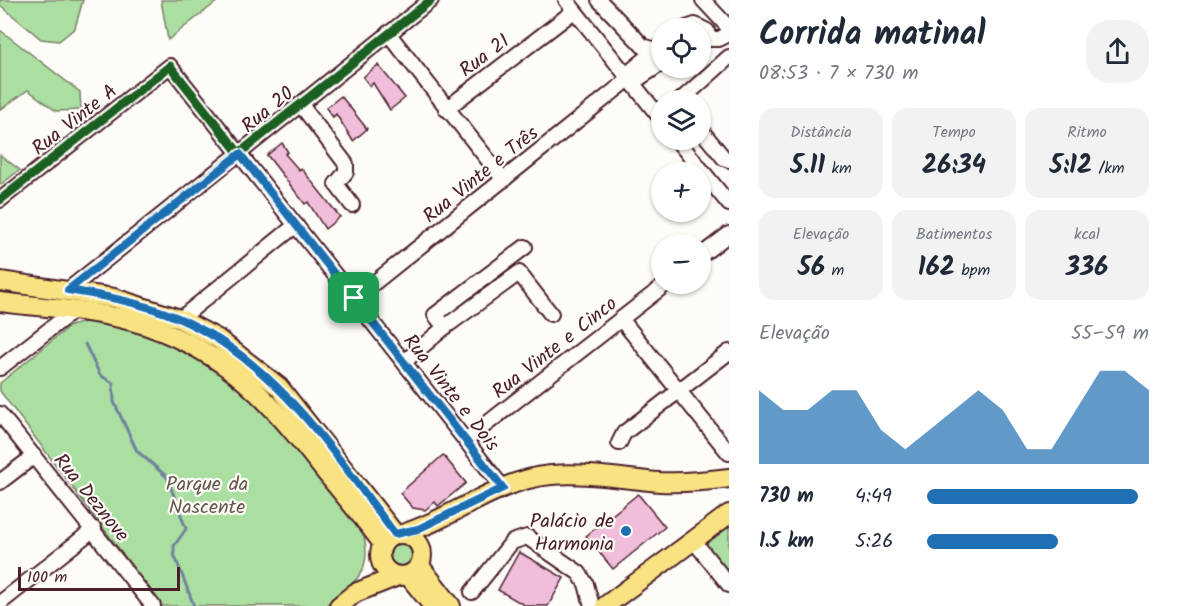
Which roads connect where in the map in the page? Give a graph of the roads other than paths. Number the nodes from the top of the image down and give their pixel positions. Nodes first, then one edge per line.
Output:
1 (431, 0) edge
2 (599, 0) edge
3 (703, 0) edge
4 (569, 3) edge
5 (729, 28) edge
6 (388, 33) junction
7 (729, 34) edge
8 (711, 40) edge
9 (651, 46) edge
10 (729, 57) edge
11 (651, 58) edge
12 (170, 66) joint
13 (651, 68) edge
14 (629, 79) junction
15 (692, 90) edge
16 (301, 105) junction
17 (651, 106) edge
18 (447, 108) junction
19 (701, 150) edge
20 (711, 150) edge
21 (240, 154) junction
22 (729, 160) edge
23 (504, 180) junction
24 (0, 200) edge
25 (729, 204) edge
26 (352, 205) dead end
27 (296, 225) junction
28 (729, 234) edge
29 (525, 247) dead end
30 (711, 248) edge
31 (0, 281) edge
32 (68, 290) junction
33 (653, 294) edge
34 (354, 298) junction
35 (0, 302) edge
36 (73, 311) junction
37 (551, 314) dead end
38 (180, 319) junction
39 (621, 319) junction
40 (446, 327) junction
41 (729, 352) edge
42 (404, 362) junction
43 (0, 368) edge
44 (680, 390) junction
45 (0, 414) edge
46 (466, 440) junction
47 (620, 443) dead end
48 (729, 453) edge
49 (34, 456) junction
50 (729, 478) edge
51 (0, 482) edge
52 (503, 488) junction
53 (729, 514) edge
54 (94, 530) junction
55 (693, 540) junction
56 (390, 542) junction
57 (409, 572) junction
58 (729, 585) edge
59 (472, 592) dead end
60 (355, 593) junction
61 (0, 603) edge
62 (148, 604) edge
63 (339, 606) edge
64 (433, 606) edge
65 (451, 606) edge
66 (592, 606) edge
67 (605, 606) edge

1 - 6 street, Rua 20
2 - 9 street
3 - 5 street
4 - 14 street
4 - 18 street, Rua 21
6 - 16 street, Rua 20
6 - 18 street
7 - 8 street
10 - 15 street
11 - 14 street
12 - 21 street, Rua Vinte e Dois
12 - 24 street, Rua Vinte A
13 - 14 street
14 - 17 street
14 - 23 street, Rua Vinte e Três
16 - 21 street, Rua 20
16 - 26 street
18 - 23 street
19 - 25 street
20 - 22 street
21 - 27 street, Rua Vinte e Dois
21 - 32 street, Rua 20
23 - 34 street, Rua Vinte e Três
27 - 34 street, Rua Vinte e Dois
27 - 38 street
28 - 30 street
29 - 40 street
31 - 32 main road
32 - 38 main road
33 - 39 street, Rua Vinte e Cinco
34 - 42 street, Rua Vinte e Dois
35 - 36 main road
36 - 43 street
36 - 56 main road
37 - 40 street
38 - 56 main road
39 - 44 street
39 - 46 street, Rua Vinte e Cinco
40 - 42 street
41 - 44 street
42 - 46 street, Rua Vinte e Dois
44 - 47 street
44 - 48 street
45 - 49 street, Rua Deznove
46 - 52 street, Rua Vinte e Dois
49 - 51 street
49 - 54 street, Rua Deznove
50 - 52 main road
52 - 56 main road
53 - 55 main road
54 - 61 street
54 - 62 street, Rua Deznove
55 - 58 street
55 - 67 main road
56 - 57 main road
56 - 57 main road
56 - 60 main road
57 - 60 main road
57 - 64 main road
57 - 65 main road
59 - 66 street
60 - 63 main road

